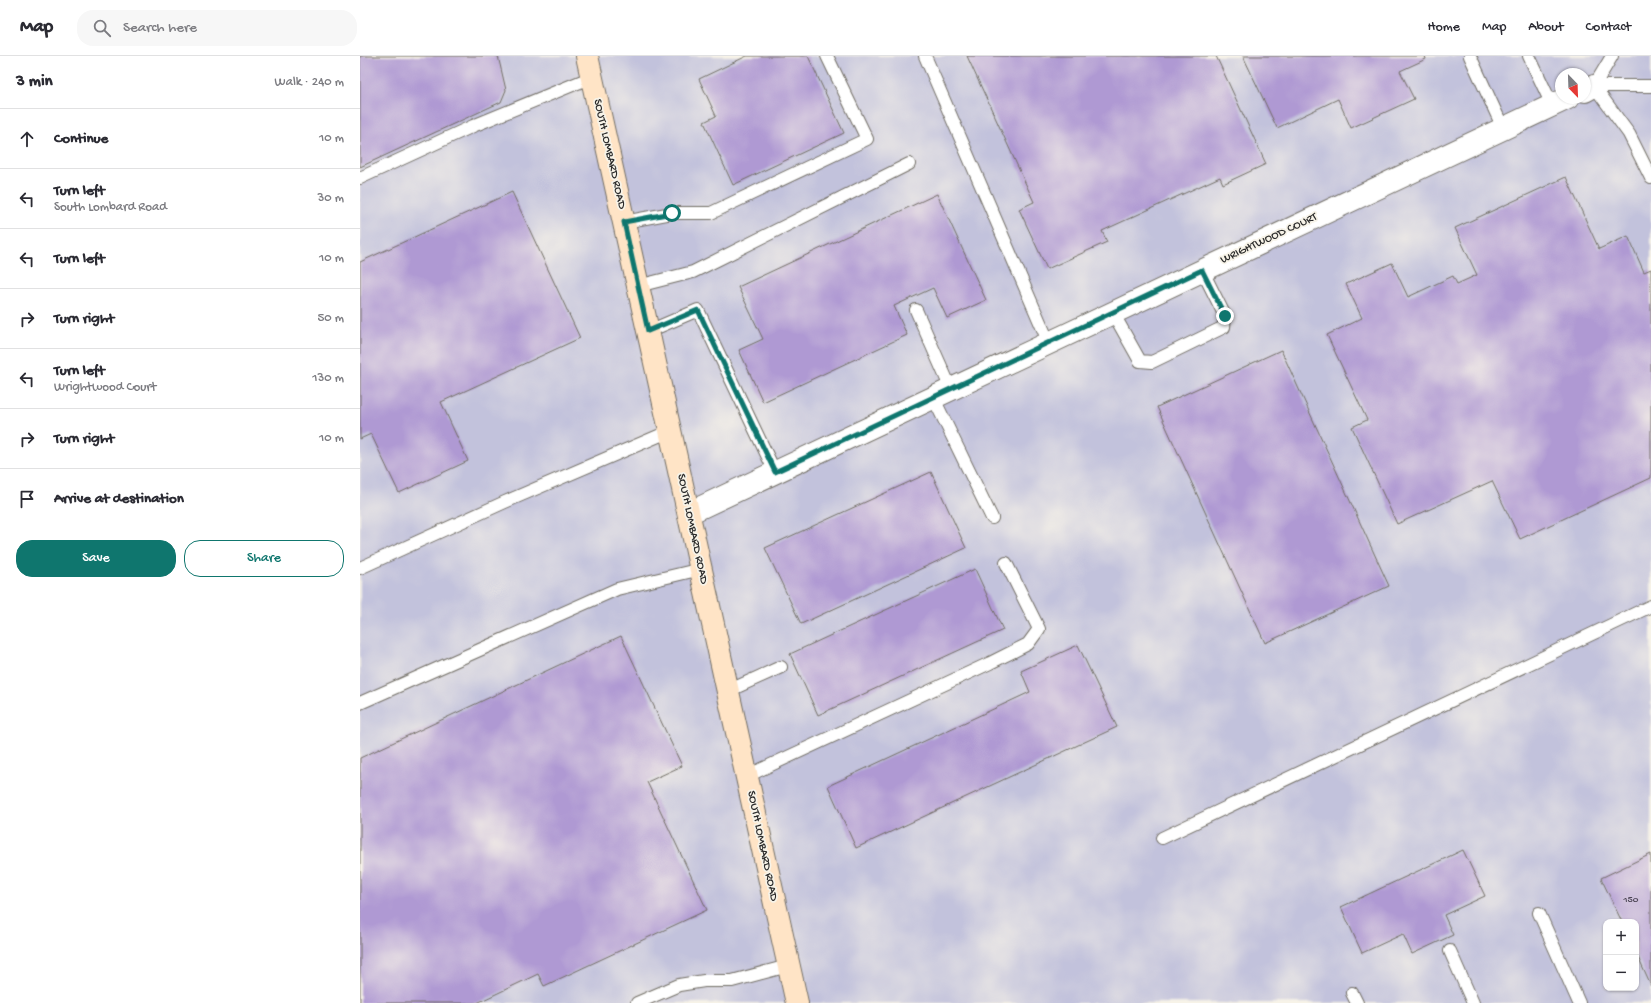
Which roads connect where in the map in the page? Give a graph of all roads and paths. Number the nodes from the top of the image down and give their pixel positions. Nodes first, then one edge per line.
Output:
1 (587, 56) edge
2 (827, 56) edge
3 (925, 56) edge
4 (1470, 56) edge
5 (1529, 56) edge
6 (1612, 56) edge
7 (592, 77) junction
8 (1651, 86) edge
9 (1591, 88) edge
10 (1591, 89) edge
11 (1591, 90) edge
12 (1555, 94) edge
13 (1555, 103) edge
14 (1503, 128) junction
15 (909, 164) dead end
16 (360, 178) edge
17 (1651, 178) edge
18 (624, 222) junction
19 (1202, 270) junction
20 (638, 286) junction
21 (916, 310) dead end
22 (1112, 313) junction
23 (648, 331) junction
24 (1049, 343) junction
25 (942, 393) junction
26 (670, 430) junction
27 (775, 472) junction
28 (689, 513) junction
29 (992, 518) dead end
30 (1006, 564) dead end
31 (360, 568) edge
32 (701, 569) junction
33 (1651, 606) edge
34 (781, 667) dead end
35 (728, 691) junction
36 (360, 702) edge
37 (747, 776) junction
38 (1162, 838) dead end
39 (1539, 913) dead end
40 (1450, 951) dead end
41 (788, 966) junction
42 (637, 1003) edge
43 (797, 1003) edge
44 (1473, 1003) edge
45 (1579, 1003) edge

1 - 7 street, SOUTH LOMBARD ROAD
2 - 18 lane
3 - 24 lane
4 - 14 lane
5 - 12 lane
6 - 9 lane
7 - 16 lane
7 - 18 street, SOUTH LOMBARD ROAD
8 - 10 lane
11 - 17 lane
13 - 14 street, WRIGHTWOOD COURT
14 - 19 street, WRIGHTWOOD COURT
15 - 20 lane
18 - 20 street, SOUTH LOMBARD ROAD
19 - 22 street, WRIGHTWOOD COURT
19 - 22 lane
20 - 23 street, SOUTH LOMBARD ROAD
21 - 25 lane
22 - 24 street, WRIGHTWOOD COURT
23 - 26 street, SOUTH LOMBARD ROAD
23 - 27 lane
24 - 25 street, WRIGHTWOOD COURT
25 - 27 street, WRIGHTWOOD COURT
25 - 29 lane
26 - 28 street, SOUTH LOMBARD ROAD
26 - 31 lane
27 - 28 street, WRIGHTWOOD COURT
28 - 32 street, SOUTH LOMBARD ROAD
30 - 37 lane
32 - 35 street, SOUTH LOMBARD ROAD
32 - 36 lane
33 - 38 lane
34 - 35 lane
35 - 37 street, SOUTH LOMBARD ROAD
37 - 41 street, SOUTH LOMBARD ROAD
39 - 45 lane
40 - 44 lane
41 - 42 lane
41 - 43 street, SOUTH LOMBARD ROAD

